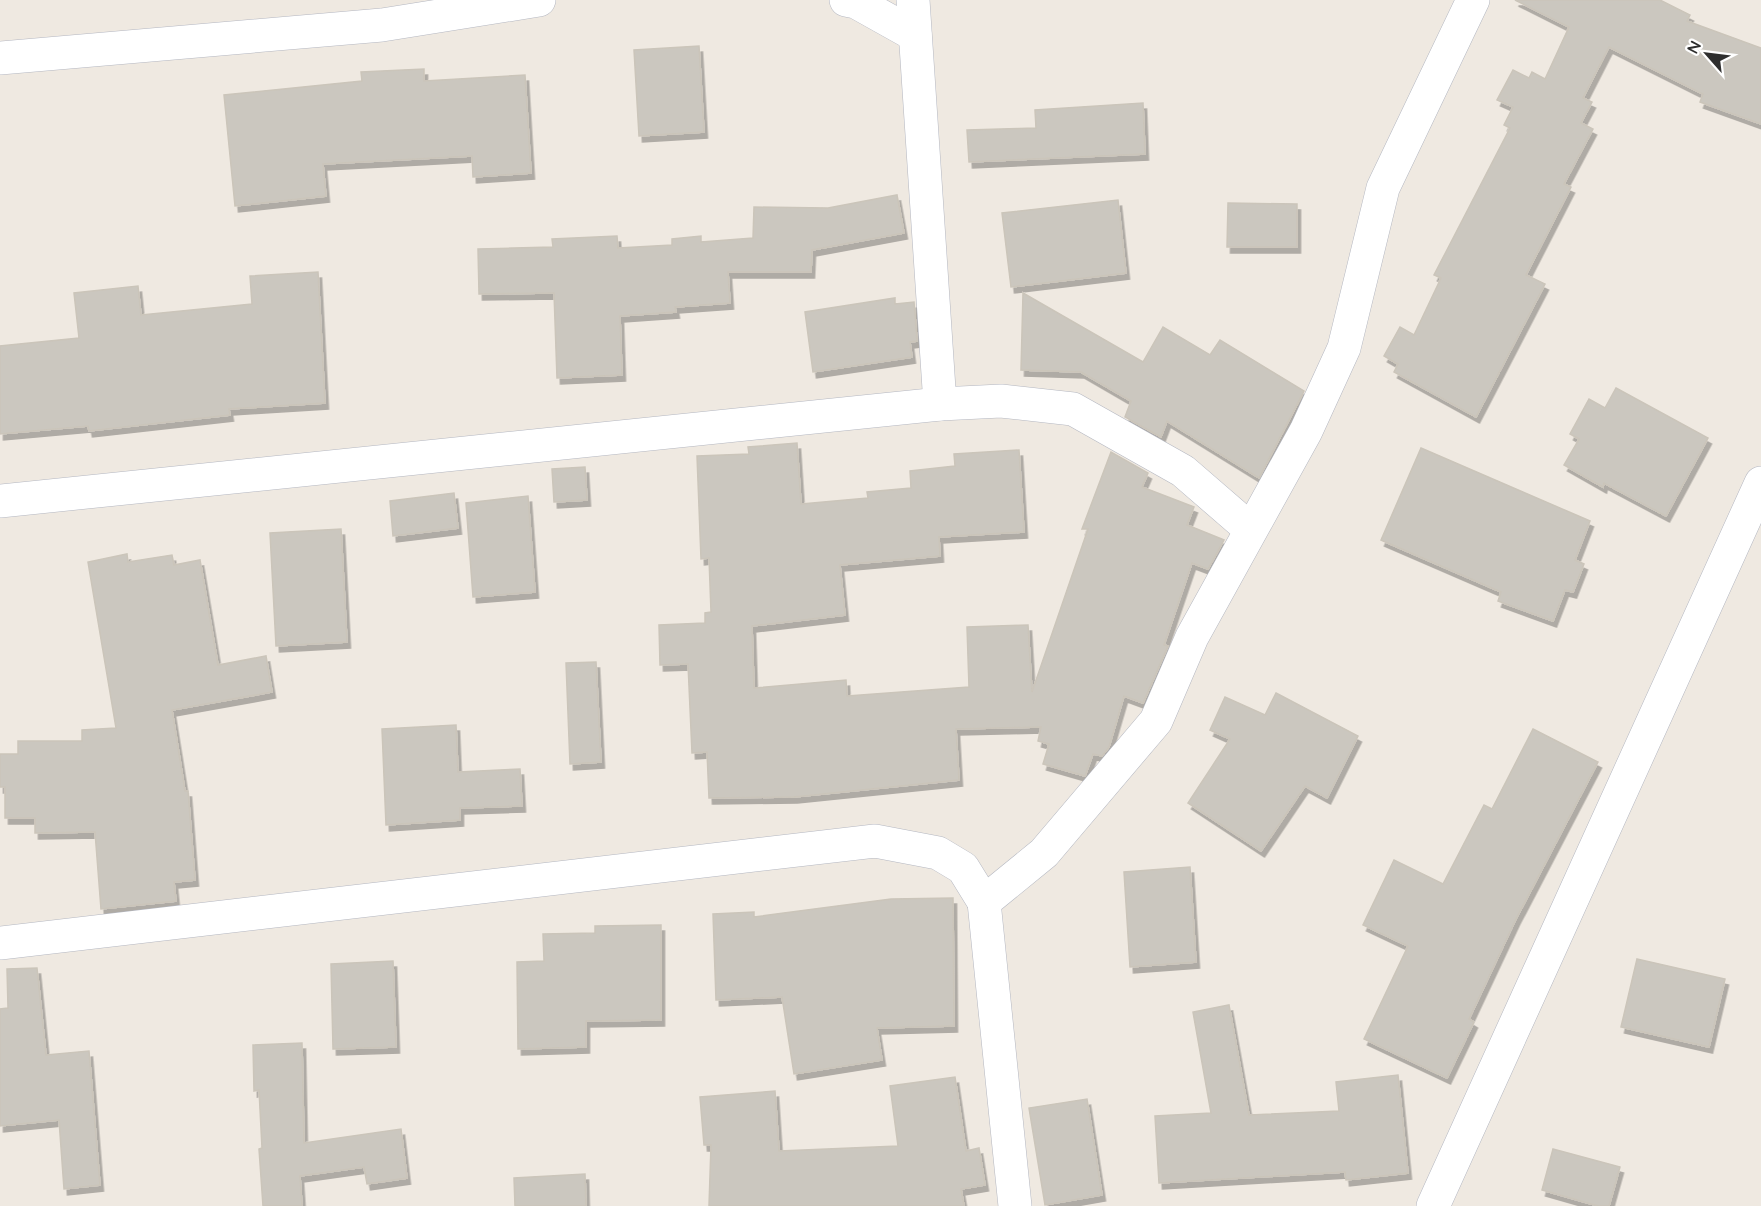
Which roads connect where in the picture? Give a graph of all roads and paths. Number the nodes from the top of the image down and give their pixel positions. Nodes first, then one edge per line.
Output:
1 (539, 0) edge
2 (846, 0) edge
3 (913, 0) edge
4 (1473, 0) edge
5 (915, 35) junction
6 (0, 58) edge
7 (940, 404) junction
8 (1761, 483) edge
9 (0, 501) edge
10 (1250, 529) junction
11 (984, 902) junction
12 (0, 943) edge
13 (1015, 1206) edge
14 (1433, 1206) edge

1 - 6 street
2 - 5 street
3 - 5 street
4 - 10 street
5 - 7 street
7 - 9 street
7 - 10 street
8 - 14 street
10 - 11 street
11 - 12 street
11 - 13 street

